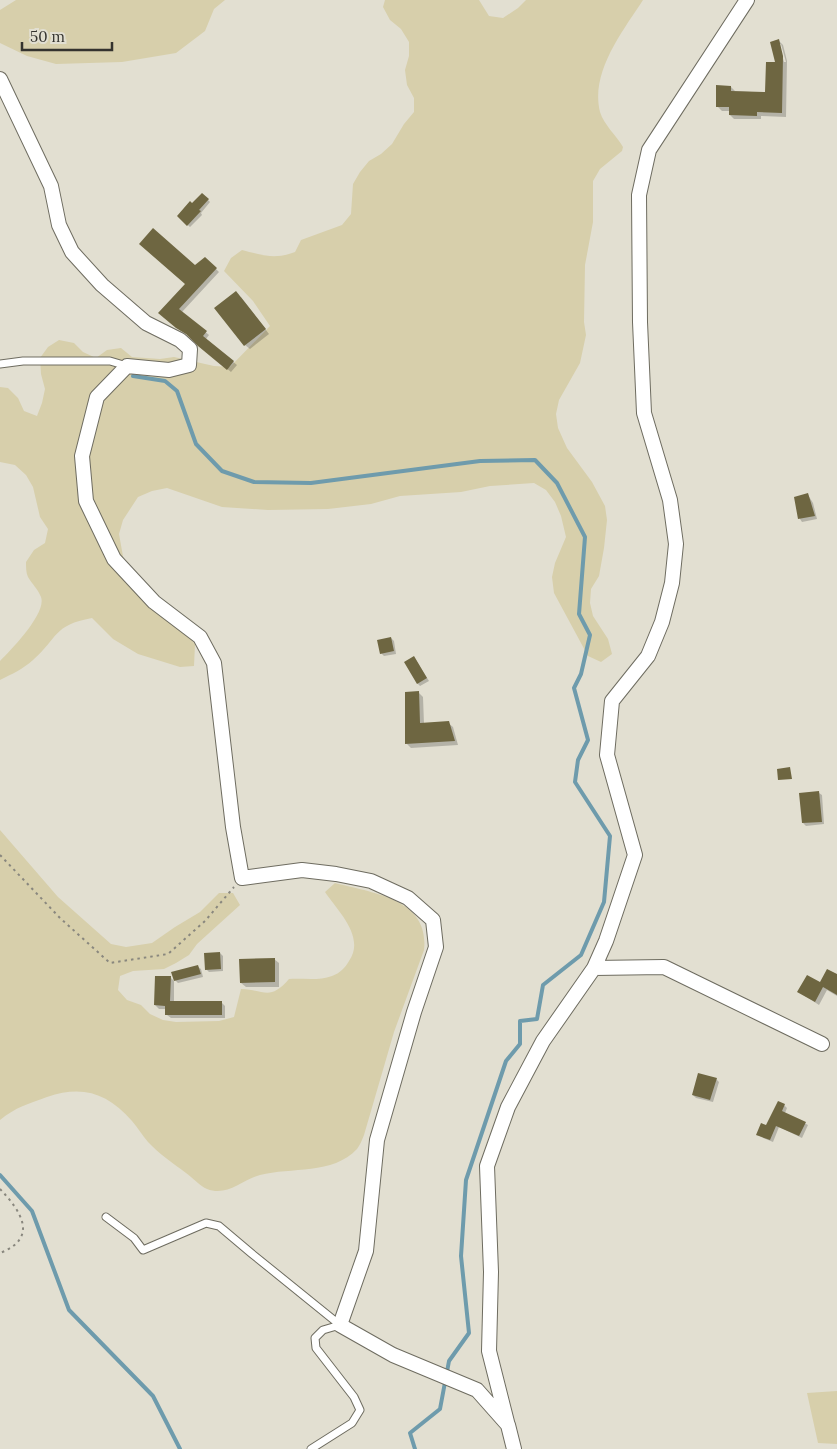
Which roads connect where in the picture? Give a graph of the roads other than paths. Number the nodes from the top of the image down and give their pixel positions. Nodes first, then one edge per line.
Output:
1 (747, 0) edge
2 (0, 79) edge
3 (0, 364) edge
4 (127, 366) junction
5 (594, 968) junction
6 (822, 1044) dead end
7 (106, 1217) dead end
8 (340, 1325) junction
9 (508, 1425) junction
10 (311, 1449) edge
11 (514, 1449) edge

1 - 5 street
2 - 4 street
3 - 4 lane
4 - 8 street
5 - 6 street
5 - 9 street
7 - 8 lane
8 - 9 street
8 - 10 lane
9 - 11 street

